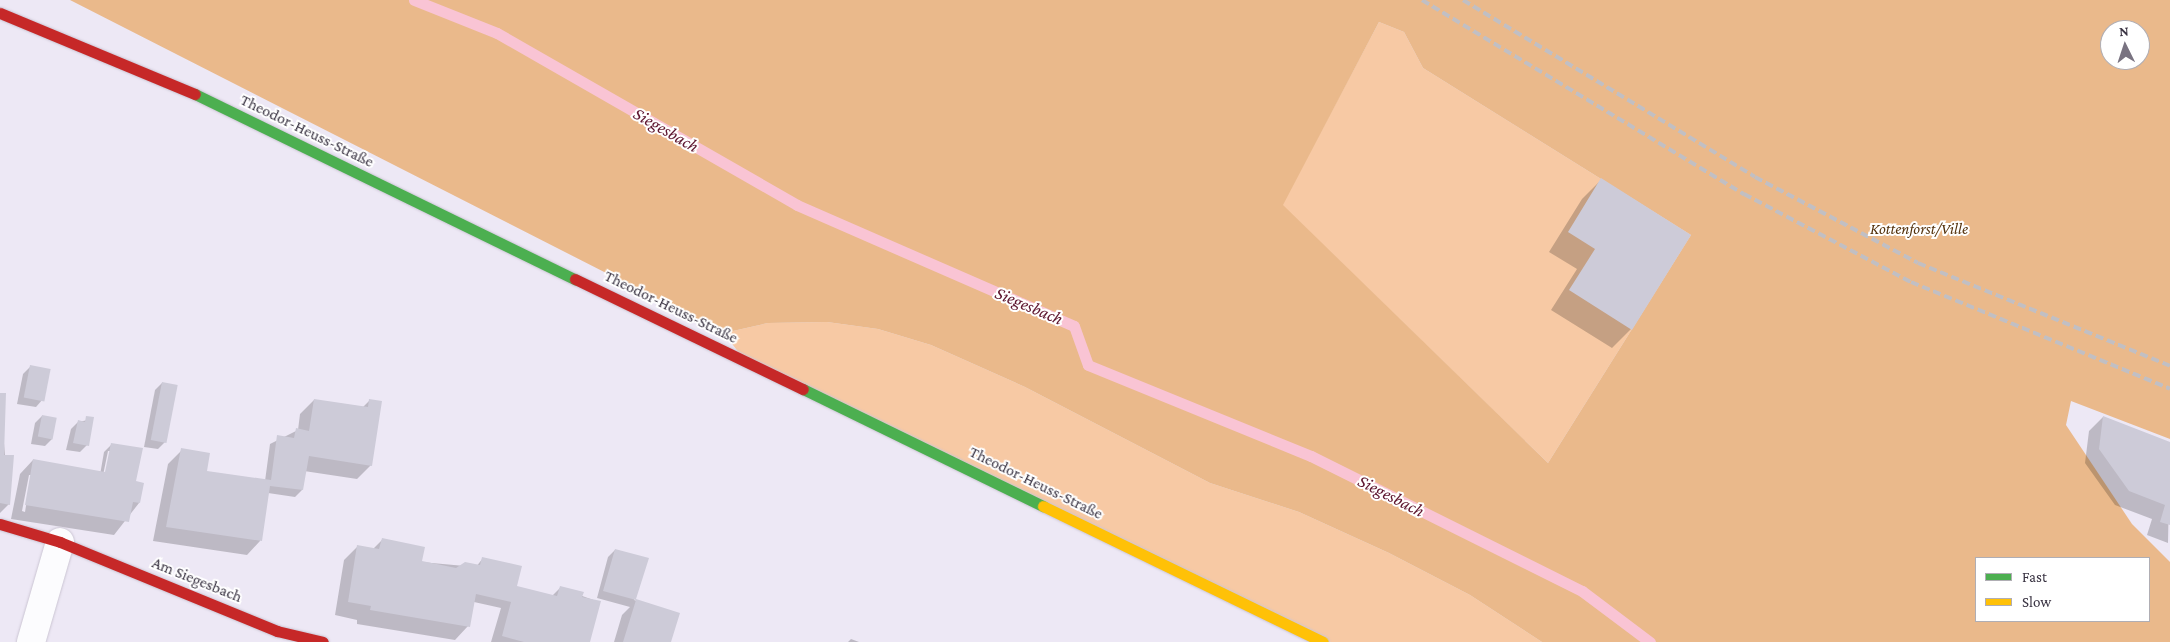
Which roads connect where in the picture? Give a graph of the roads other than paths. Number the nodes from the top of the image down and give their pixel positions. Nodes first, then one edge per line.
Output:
1 (0, 13) edge
2 (0, 524) edge
3 (60, 542) junction
4 (31, 642) edge
5 (323, 642) edge
6 (1323, 642) edge

1 - 6 main road, Theodor-Heuss-Straße
2 - 3 main road, Am Siegesbach
3 - 4 street
3 - 5 main road, Am Siegesbach

